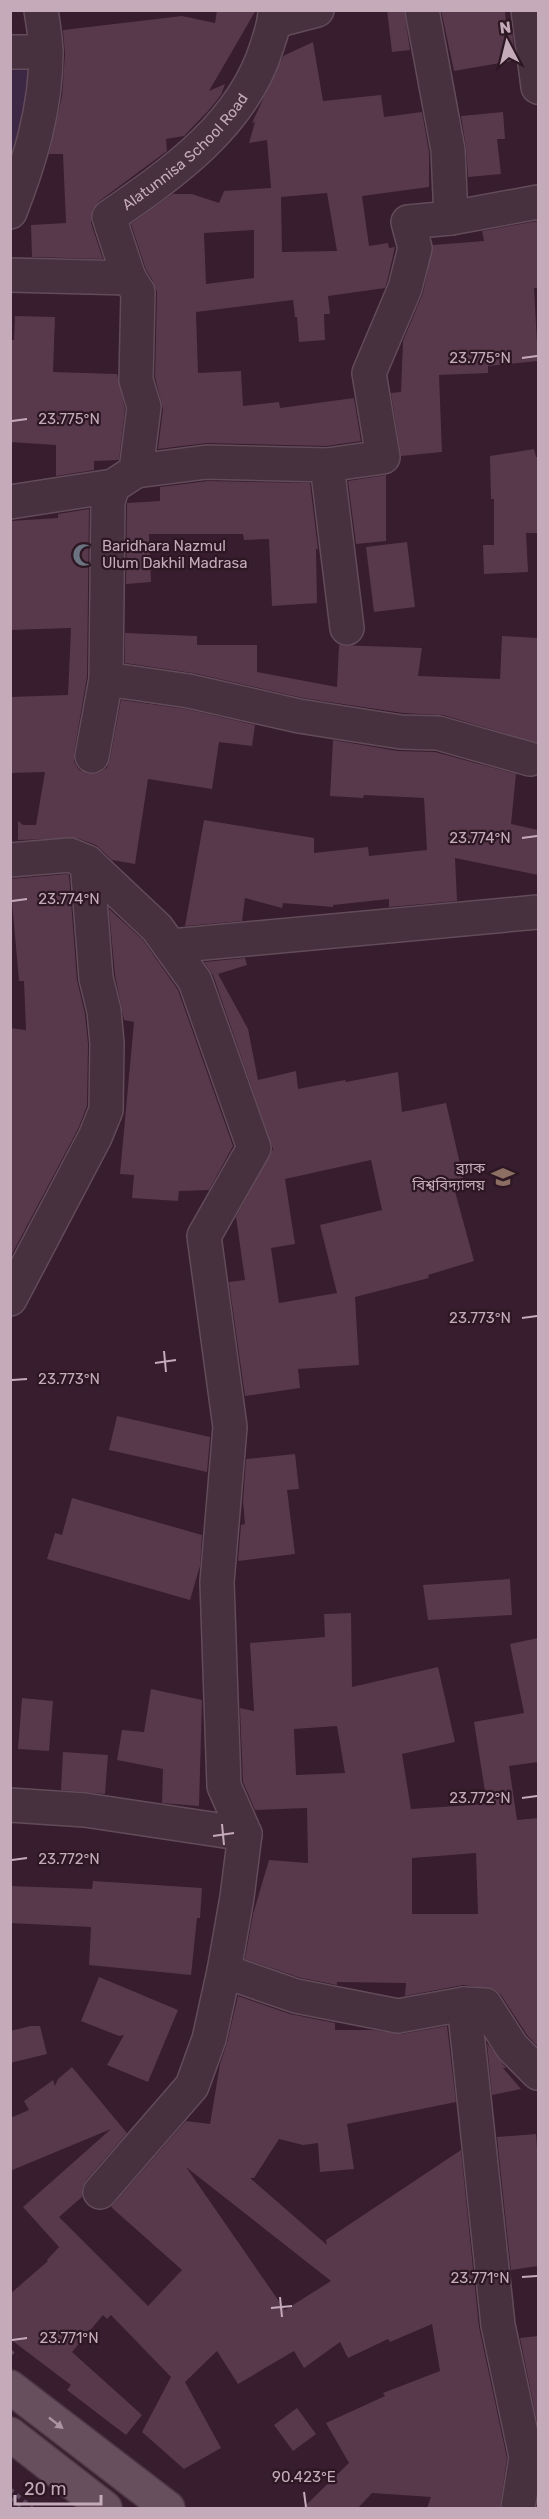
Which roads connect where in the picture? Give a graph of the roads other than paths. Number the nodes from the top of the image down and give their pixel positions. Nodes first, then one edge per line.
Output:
1 (41, 10) edge
2 (317, 10) edge
3 (422, 10) edge
4 (528, 10) edge
5 (275, 16) edge
6 (10, 52) edge
7 (46, 52) junction
8 (538, 87) edge
9 (538, 202) edge
10 (10, 212) edge
11 (451, 218) junction
12 (10, 275) edge
13 (129, 278) junction
14 (327, 465) junction
15 (124, 479) junction
16 (10, 502) edge
17 (347, 628) dead end
18 (106, 679) junction
19 (92, 756) dead end
20 (530, 759) dead end
21 (10, 860) edge
22 (87, 862) junction
23 (538, 912) edge
24 (171, 946) junction
25 (10, 1299) edge
26 (10, 1805) edge
27 (245, 1834) junction
28 (224, 1971) junction
29 (464, 2004) junction
30 (538, 2073) edge
31 (100, 2192) dead end
32 (10, 2387) edge
33 (10, 2434) edge
34 (105, 2508) edge
35 (168, 2508) edge
36 (518, 2508) edge

1 - 7 street
2 - 5 street
3 - 11 street
4 - 8 street
5 - 13 street, Alatunnisa School Road
6 - 7 street
7 - 10 street
9 - 11 street
11 - 14 street
12 - 13 street
13 - 15 street
14 - 15 street
14 - 17 street
15 - 16 street
15 - 18 street
18 - 19 street
18 - 20 street
21 - 22 street
22 - 24 street
22 - 25 street
23 - 24 street
24 - 27 street
26 - 27 street
27 - 28 street
28 - 29 street
28 - 31 street
29 - 30 street
29 - 36 street
32 -> 35 main road
33 - 34 main road

